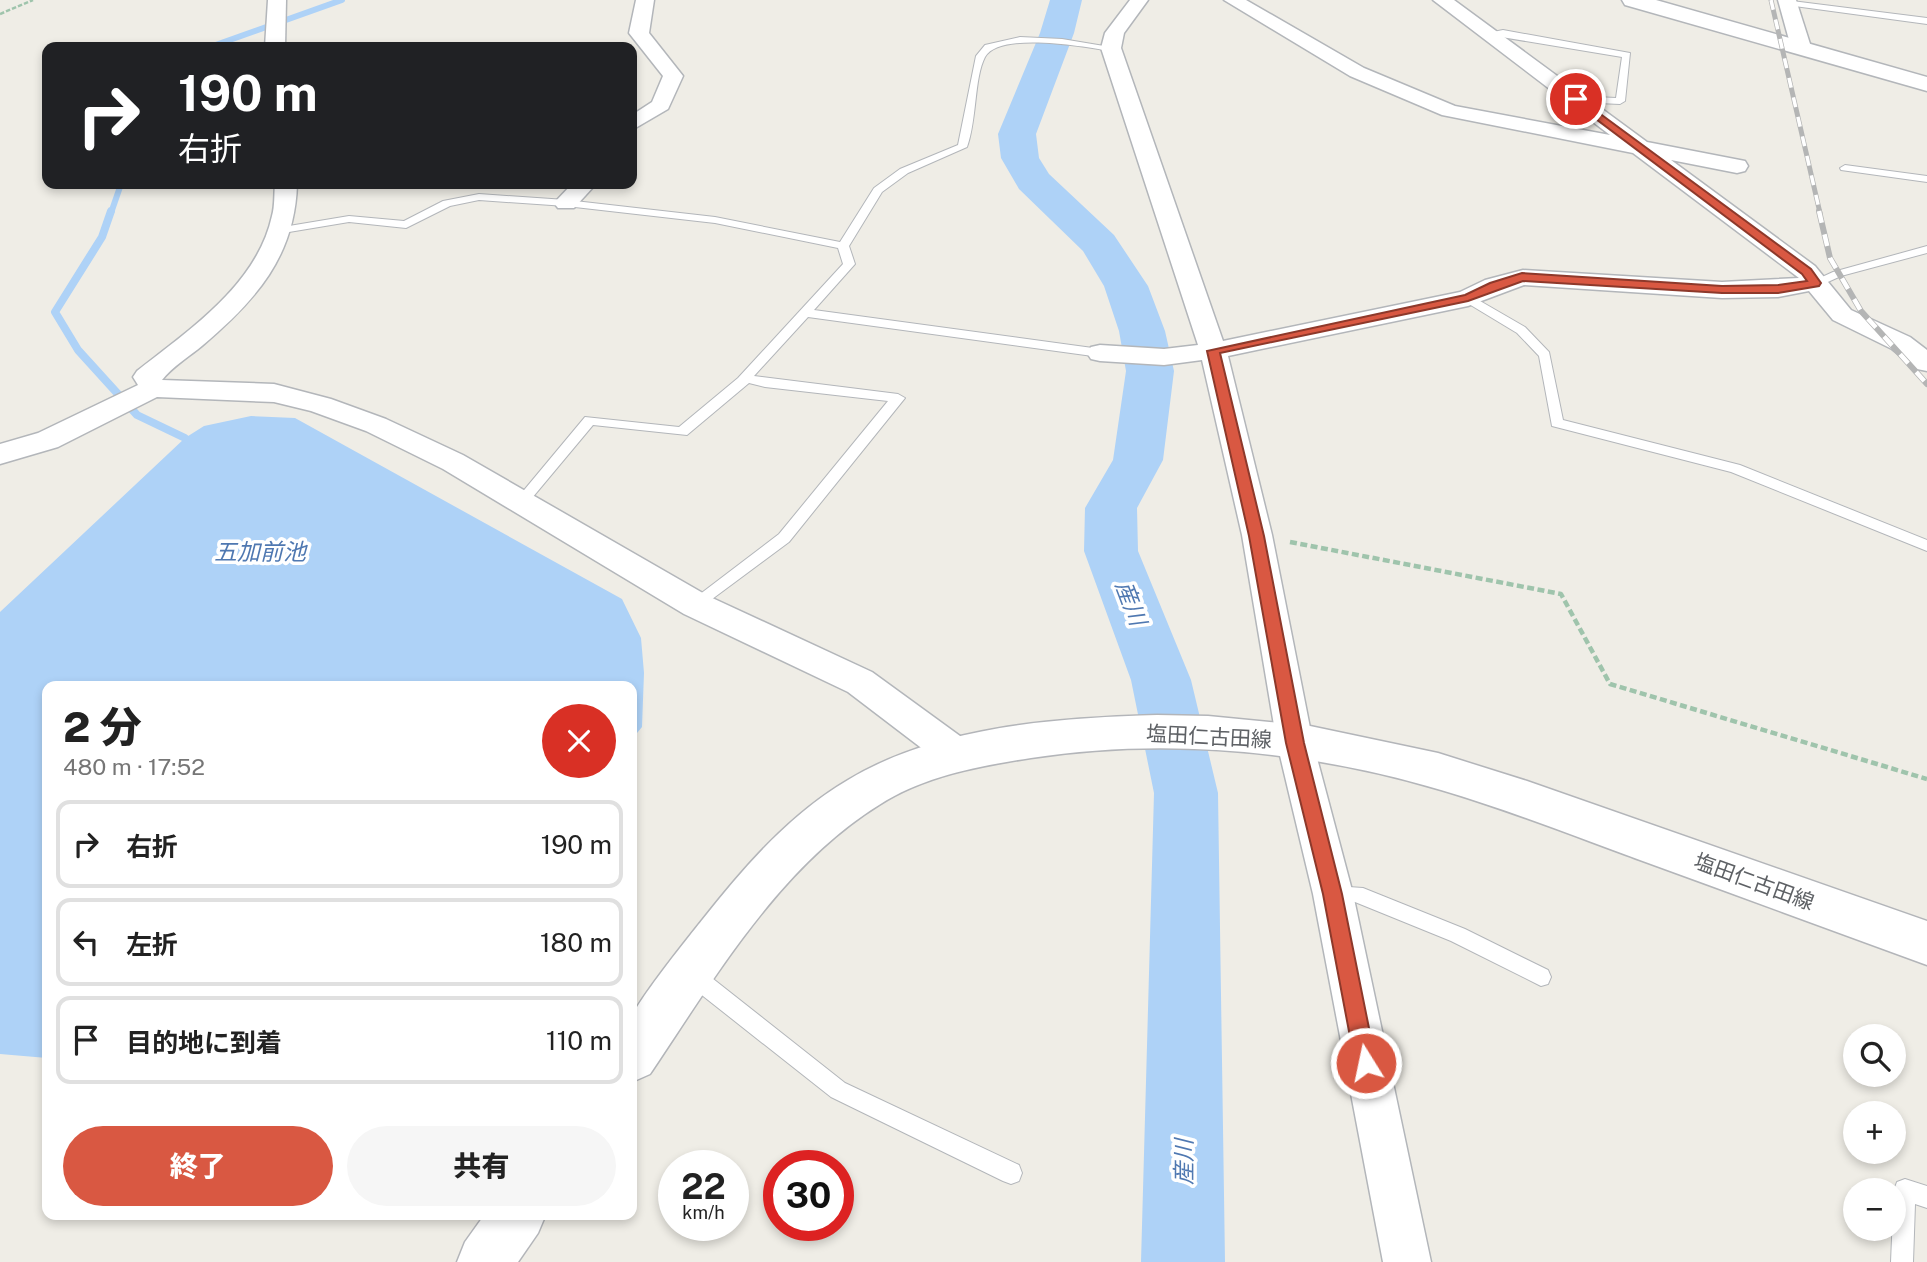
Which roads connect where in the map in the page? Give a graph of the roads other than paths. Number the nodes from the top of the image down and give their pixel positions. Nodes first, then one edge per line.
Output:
1 (277, 0) edge
2 (645, 0) edge
3 (1139, 0) edge
4 (1233, 0) edge
5 (1442, 0) edge
6 (1633, 0) edge
7 (1787, 1) edge
8 (1927, 21) edge
9 (1488, 34) junction
10 (275, 42) edge
11 (1801, 47) junction
12 (1111, 48) junction
13 (1927, 84) edge
14 (1576, 99) junction
15 (637, 121) edge
16 (1642, 148) junction
17 (1737, 166) dead end
18 (1845, 168) dead end
19 (1927, 178) edge
20 (286, 189) edge
21 (580, 189) edge
22 (566, 203) junction
23 (283, 230) junction
24 (843, 246) junction
25 (1927, 249) edge
26 (1815, 283) junction
27 (1468, 298) junction
28 (804, 313) junction
29 (1213, 351) junction
30 (1100, 353) joint
31 (1927, 363) edge
32 (746, 378) junction
33 (153, 388) junction
34 (0, 454) edge
35 (522, 501) junction
36 (1927, 546) edge
37 (696, 605) junction
38 (1295, 743) junction
39 (958, 755) junction
40 (1333, 894) junction
41 (1927, 943) edge
42 (691, 974) junction
43 (1541, 977) dead end
44 (637, 1050) edge
45 (1011, 1173) dead end
46 (1927, 1197) edge
47 (515, 1220) edge
48 (485, 1262) edge
49 (1408, 1262) edge
50 (1902, 1262) edge

1 - 10 street
2 - 15 street
3 - 12 street
4 - 16 street
5 - 9 street
6 - 11 main road
7 - 8 lane
7 - 11 street
9 - 14 street
9 - 14 lane
11 - 13 main road
12 - 24 lane
12 - 29 street
14 - 16 street
16 - 17 street
16 - 26 street
18 - 19 lane
20 - 23 street
21 - 22 street
22 - 23 lane
22 - 24 lane
23 - 33 street
24 - 28 lane
25 - 26 lane
26 - 27 street
26 - 31 street
27 - 29 street
27 - 36 lane
28 - 30 lane
28 - 32 lane
29 - 30 street
29 - 38 street
32 - 35 lane
32 - 37 lane
33 - 34 street
33 - 35 street
35 - 37 street
37 - 39 street
38 - 39 main road, 塩田仁古田線
38 - 40 street
38 - 41 main road, 塩田仁古田線
39 - 42 main road, 塩田仁古田線
40 - 43 lane
40 - 49 street
42 - 44 main road, 塩田仁古田線
42 - 45 lane
46 - 50 lane
47 - 48 main road

